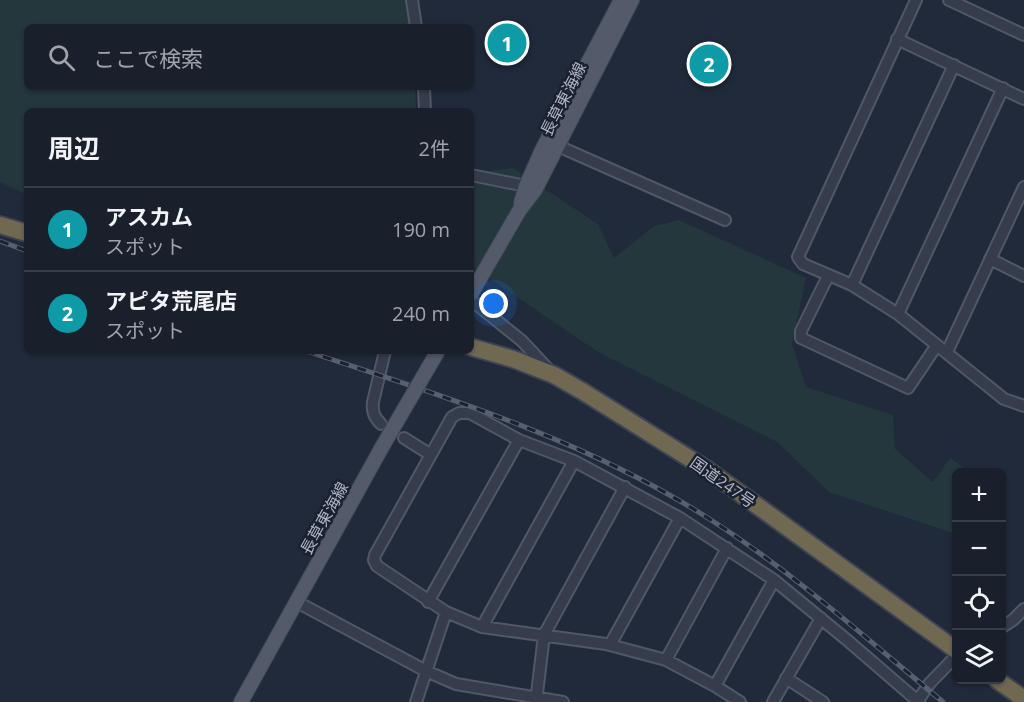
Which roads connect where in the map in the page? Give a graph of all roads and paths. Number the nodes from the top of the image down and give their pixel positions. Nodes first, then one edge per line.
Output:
1 (412, 0) edge
2 (621, 0) edge
3 (632, 0) edge
4 (915, 0) edge
5 (949, 0) edge
6 (416, 24) edge
7 (1024, 35) edge
8 (897, 39) junction
9 (954, 66) junction
10 (1003, 88) junction
11 (423, 90) edge
12 (1024, 99) edge
13 (425, 108) edge
14 (558, 146) junction
15 (474, 176) edge
16 (526, 186) junction
17 (1024, 187) edge
18 (519, 211) junction
19 (725, 220) dead end
20 (0, 225) edge
21 (24, 232) edge
22 (990, 259) junction
23 (828, 276) junction
24 (1024, 276) edge
25 (852, 285) junction
26 (474, 289) edge
27 (474, 302) edge
28 (898, 314) junction
29 (937, 345) junction
30 (474, 348) edge
31 (947, 352) junction
32 (384, 354) edge
33 (436, 354) edge
34 (554, 375) junction
35 (1024, 406) edge
36 (381, 424) dead end
37 (404, 438) dead end
38 (519, 440) junction
39 (431, 455) junction
40 (574, 461) junction
41 (625, 487) junction
42 (680, 518) junction
43 (728, 549) junction
44 (774, 580) junction
45 (297, 602) junction
46 (428, 602) junction
47 (1024, 609) edge
48 (446, 612) junction
49 (820, 618) junction
50 (1006, 624) edge
51 (482, 627) junction
52 (544, 635) junction
53 (610, 645) junction
54 (952, 646) edge
55 (666, 660) junction
56 (952, 661) edge
57 (426, 671) junction
58 (786, 678) junction
59 (1003, 684) edge
60 (715, 686) junction
61 (536, 699) edge
62 (1024, 699) edge
63 (241, 702) edge
64 (416, 702) edge
65 (563, 702) edge
66 (740, 702) edge
67 (773, 702) edge
68 (823, 702) edge
69 (918, 702) edge

1 - 6 street
2 - 16 main road, 長草東海線
3 - 14 main road, 長草東海線
4 - 8 street
5 - 7 street
8 - 9 street
8 - 23 street
9 - 10 street
9 - 25 street
10 - 12 street
10 - 28 street
11 - 13 street
14 - 18 main road, 長草東海線
14 - 19 street
15 - 16 street
16 - 18 main road, 長草東海線
17 - 22 street
18 - 26 main road, 長草東海線
20 - 21 highway
22 - 24 street
22 - 31 street
23 - 25 street
23 - 29 street
25 - 28 street
27 - 34 street
28 - 29 street
29 - 31 street
30 - 34 highway, 国道247号
31 - 35 street
32 - 36 street
33 - 45 main road, 長草東海線, bridge
34 - 54 highway, 国道247号
37 - 39 street
38 - 39 street
38 - 40 street
38 - 46 street
39 - 46 street
40 - 41 street
40 - 51 street
41 - 42 street
41 - 52 street
42 - 43 street
42 - 53 street
43 - 44 street
43 - 55 street
44 - 49 street
44 - 60 street
45 - 57 street
45 - 63 main road, 長草東海線
46 - 48 street
47 - 50 street
48 - 51 street
48 - 57 street
49 - 58 street
49 - 69 street
51 - 52 street
52 - 53 street
52 - 61 street
53 - 55 street
55 - 60 street
56 - 69 street
57 - 61 street
57 - 64 street
58 - 67 street
58 - 68 street
59 - 62 highway
60 - 66 street
61 - 65 street

